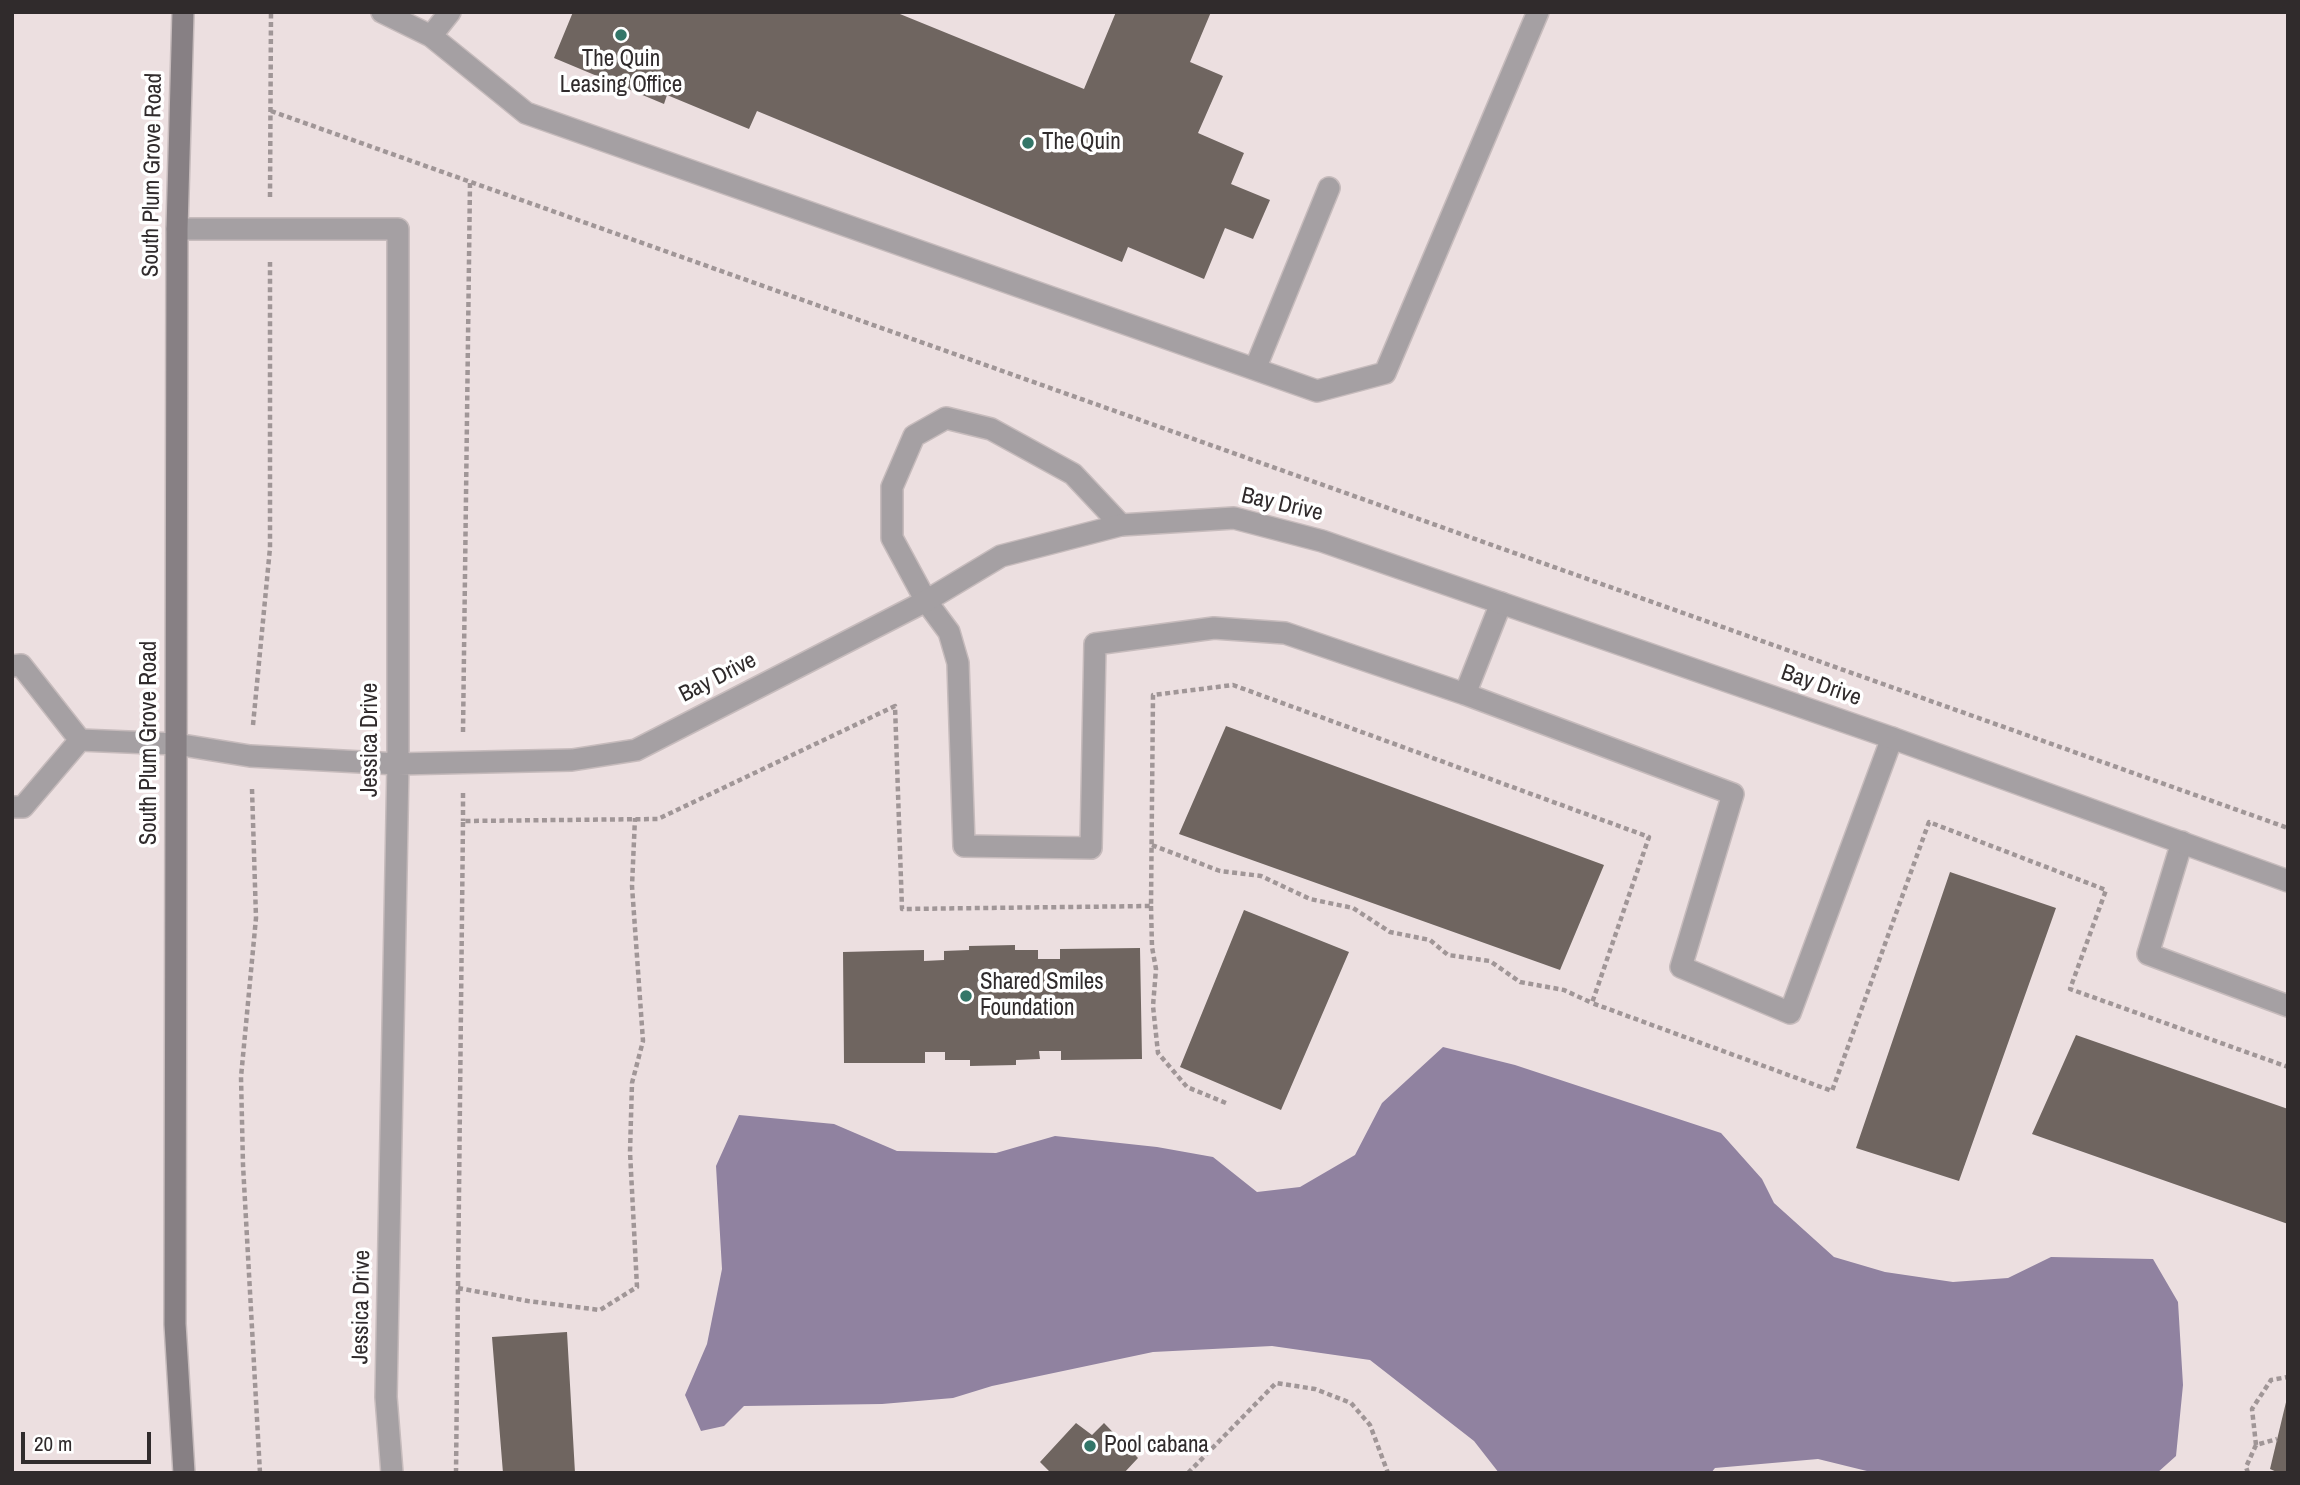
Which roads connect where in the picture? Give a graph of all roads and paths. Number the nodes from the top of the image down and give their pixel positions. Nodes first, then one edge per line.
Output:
1 (184, 12) edge
2 (382, 12) edge
3 (450, 12) edge
4 (1538, 12) edge
5 (431, 36) junction
6 (271, 111) dead end
7 (470, 182) junction
8 (1329, 188) dead end
9 (177, 229) junction
10 (1255, 369) junction
11 (1121, 525) junction
12 (926, 601) junction
13 (1501, 603) junction
14 (12, 666) edge
15 (1465, 694) junction
16 (1892, 738) junction
17 (80, 740) junction
18 (176, 744) junction
19 (462, 762) junction
20 (398, 764) junction
21 (12, 807) edge
22 (635, 818) junction
23 (463, 821) junction
24 (2288, 828) edge
25 (2182, 842) junction
26 (1152, 845) junction
27 (2288, 881) edge
28 (1152, 906) junction
29 (1592, 1003) junction
30 (2288, 1006) edge
31 (2288, 1067) edge
32 (1226, 1103) dead end
33 (458, 1288) junction
34 (2288, 1377) edge
35 (2277, 1439) dead end
36 (2256, 1445) junction
37 (184, 1473) edge
38 (392, 1473) edge
39 (456, 1473) edge
40 (1188, 1473) edge
41 (1388, 1473) edge
42 (2248, 1473) edge

1 - 9 street, South Plum Grove Road
2 - 5 street
3 - 5 street
4 - 10 street
5 - 10 street
6 - 7 path
7 - 19 path
7 - 24 path
8 - 10 street
9 - 18 street, South Plum Grove Road
9 - 20 street, Jessica Drive
11 - 12 street, Bay Drive
11 - 12 street
11 - 13 street, Bay Drive
12 - 15 street
12 - 19 street, Bay Drive
13 - 15 street
13 - 16 street, Bay Drive
14 - 17 street
15 - 16 street
16 - 25 street, Bay Drive
17 - 18 street, Bay Drive
17 - 21 street
18 - 20 street, Bay Drive
18 - 37 street, South Plum Grove Road
19 - 20 street, Bay Drive
19 - 23 path
20 - 38 street, Jessica Drive
22 - 23 path
22 - 28 path
22 - 33 path
23 - 33 path
25 - 27 street, Bay Drive
25 - 30 street
26 - 28 path
26 - 29 path
26 - 29 path
28 - 32 path
29 - 31 path
33 - 39 path
34 - 36 path
35 - 36 path
36 - 42 path
40 - 41 path

